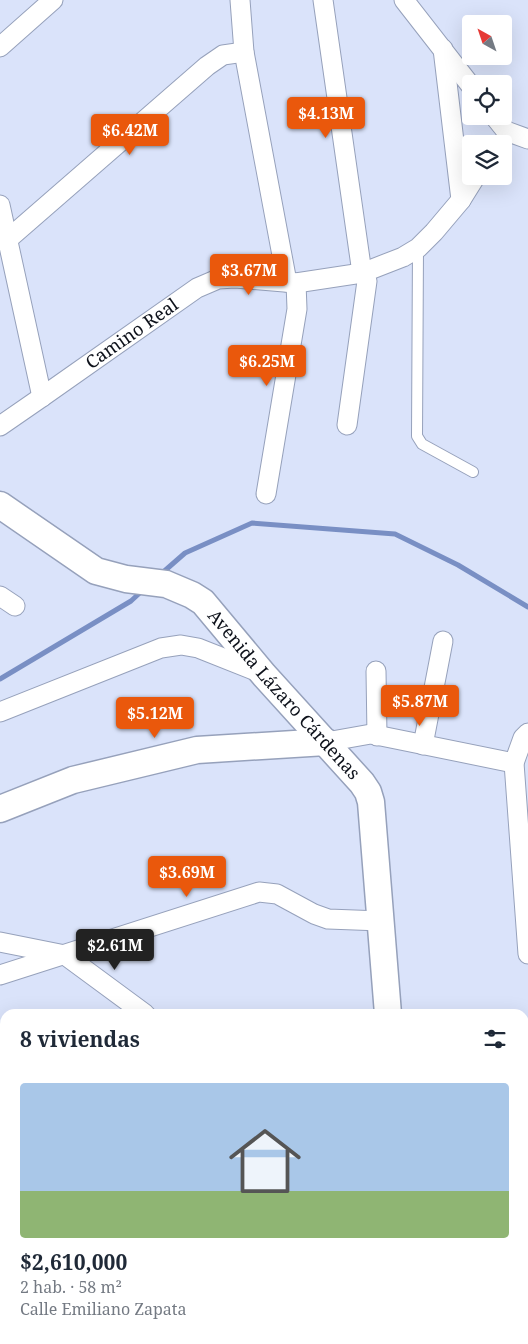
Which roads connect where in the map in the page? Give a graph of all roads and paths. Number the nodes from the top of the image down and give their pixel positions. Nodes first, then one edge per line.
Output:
1 (53, 0) edge
2 (240, 0) edge
3 (323, 0) edge
4 (404, 0) edge
5 (0, 47) edge
6 (443, 49) junction
7 (244, 52) junction
8 (463, 75) edge
9 (499, 130) edge
10 (528, 139) edge
11 (470, 185) edge
12 (461, 200) junction
13 (0, 206) edge
14 (8, 240) junction
15 (418, 248) junction
16 (362, 273) junction
17 (292, 283) junction
18 (42, 398) junction
19 (347, 425) dead end
20 (0, 426) edge
21 (473, 472) dead end
22 (266, 494) dead end
23 (0, 505) edge
24 (444, 641) dead end
25 (376, 671) dead end
26 (264, 675) junction
27 (0, 712) edge
28 (528, 733) edge
29 (377, 736) junction
30 (326, 742) junction
31 (423, 745) junction
32 (514, 763) junction
33 (0, 809) edge
34 (381, 921) junction
35 (0, 942) edge
36 (528, 944) edge
37 (65, 955) junction
38 (0, 975) edge
39 (138, 1009) edge
40 (388, 1009) edge

1 - 5 street
2 - 7 street
3 - 16 street
4 - 6 street
6 - 8 street
6 - 12 street
7 - 14 street
7 - 17 street
9 - 10 street
11 - 12 street, Camino Real
12 - 15 street, Camino Real
13 - 14 street
14 - 18 street
15 - 16 street, Camino Real
15 - 21 lane
16 - 17 street, Camino Real
16 - 19 street
17 - 18 street, Camino Real
17 - 22 street
18 - 20 street, Camino Real
23 - 26 street, Avenida Lázaro Cárdenas
24 - 31 street
25 - 29 street
26 - 27 street
26 - 30 street, Avenida Lázaro Cárdenas
28 - 32 street
29 - 30 street
29 - 31 street
30 - 33 street
30 - 34 street, Avenida Lázaro Cárdenas
31 - 32 street
32 - 36 street
34 - 37 street
34 - 40 street, Avenida Lázaro Cárdenas
35 - 37 street
37 - 38 street
37 - 39 street

